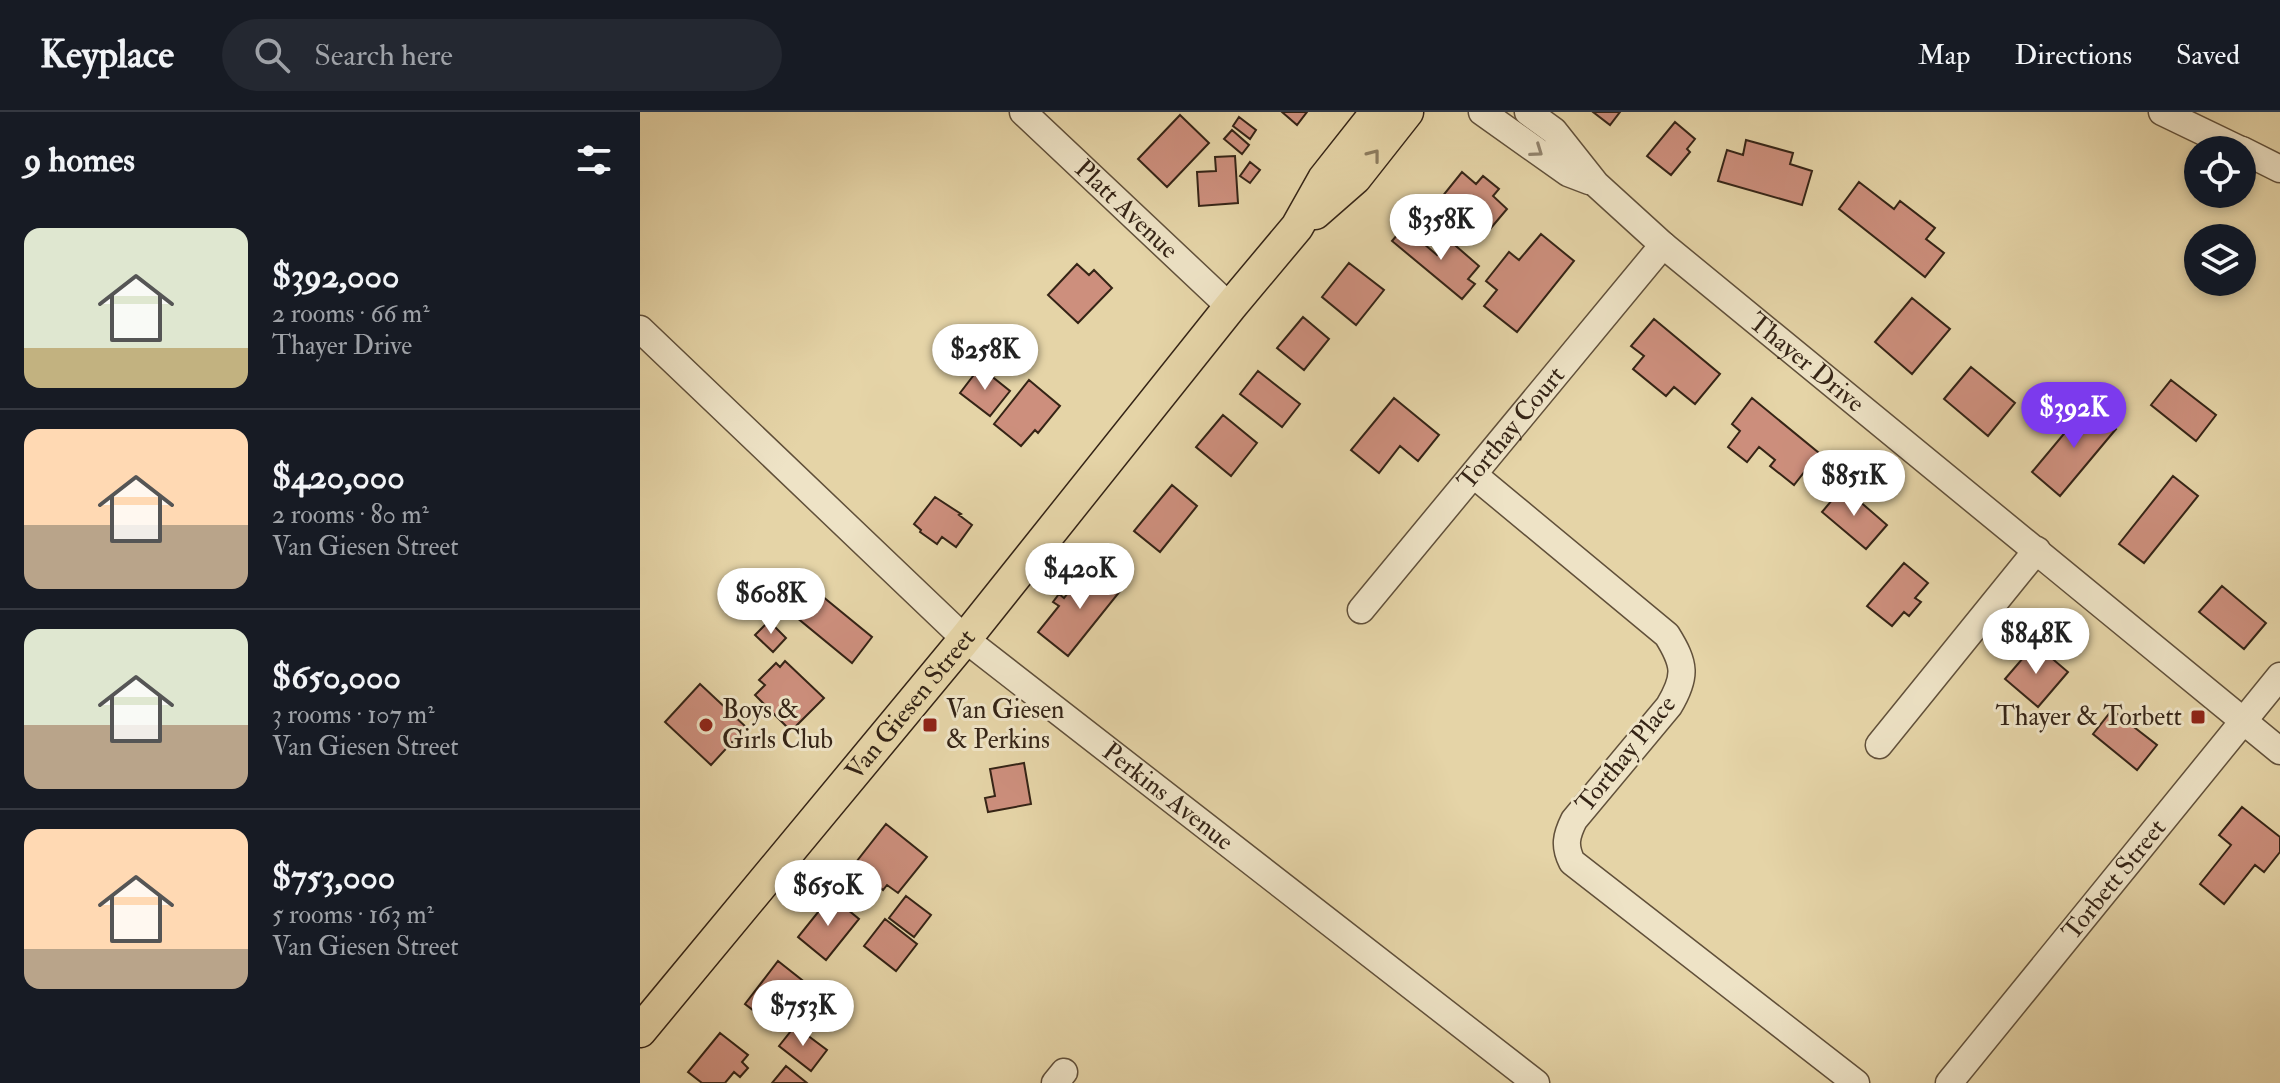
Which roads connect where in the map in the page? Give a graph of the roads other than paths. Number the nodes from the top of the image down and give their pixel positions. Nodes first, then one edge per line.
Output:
1 (1023, 112) edge
2 (1377, 112) edge
3 (1407, 112) edge
4 (1482, 112) edge
5 (1528, 112) edge
6 (2162, 112) edge
7 (2213, 136) edge
8 (2256, 157) edge
9 (2280, 169) edge
10 (1596, 184) junction
11 (1297, 227) junction
12 (1663, 245) junction
13 (1230, 307) junction
14 (640, 329) edge
15 (1474, 475) junction
16 (2037, 550) junction
17 (1361, 610) dead end
18 (965, 639) junction
19 (2280, 676) edge
20 (2243, 721) junction
21 (1879, 745) dead end
22 (2280, 751) edge
23 (640, 1031) edge
24 (1536, 1083) edge
25 (1856, 1083) edge
26 (1949, 1083) edge

1 - 13 street, Platt Avenue
2 - 11 main road, Van Giesen Street
11 -> 3 main road, Van Giesen Street
4 -> 10 street, Thayer Drive
5 - 10 street, Thayer Drive
6 - 7 street
8 - 9 street
10 - 12 street, Thayer Drive
11 - 13 main road, Van Giesen Street
12 - 15 street, Torthay Court
12 - 16 street, Thayer Drive
13 - 18 main road, Van Giesen Street
14 - 18 street, Perkins Avenue
15 - 17 street, Torthay Court
15 - 25 street, Torthay Place
16 - 20 street, Thayer Drive
16 - 21 street
18 - 23 main road, Van Giesen Street
18 - 24 street, Perkins Avenue
19 - 20 street, Torbett Street
20 - 22 street, Thayer Drive
20 - 26 street, Torbett Street

